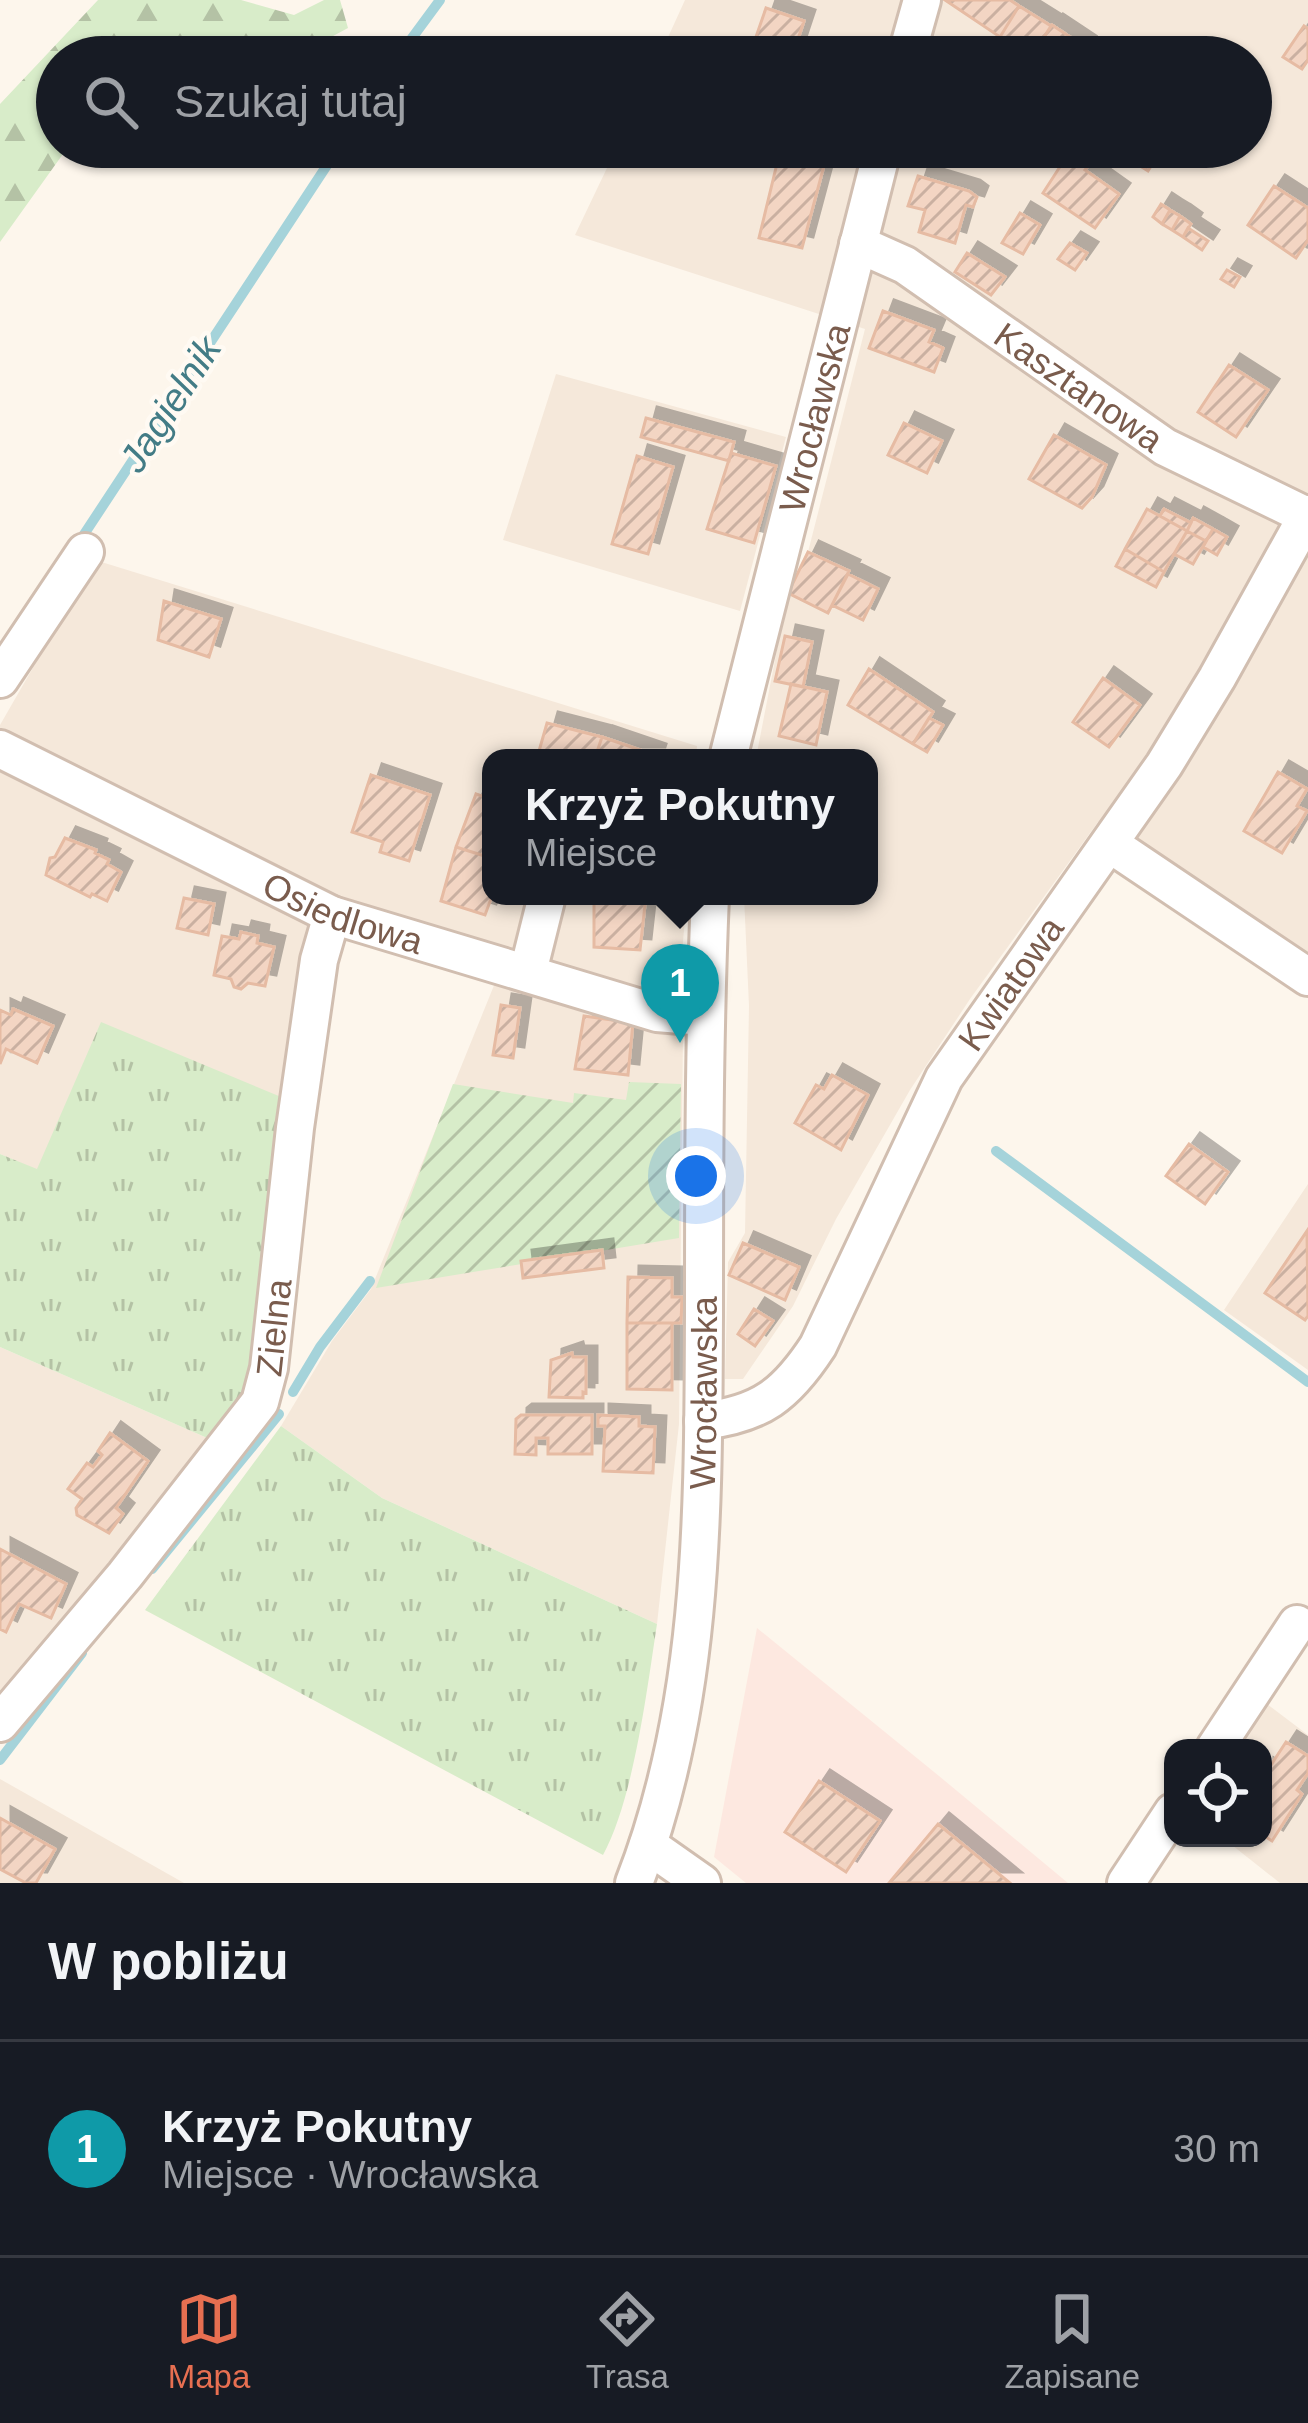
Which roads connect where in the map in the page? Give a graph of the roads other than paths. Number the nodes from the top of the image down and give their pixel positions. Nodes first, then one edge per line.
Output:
1 (922, 0) edge
2 (912, 36) edge
3 (878, 168) edge
4 (858, 244) junction
5 (1308, 515) edge
6 (85, 552) dead end
7 (0, 679) edge
8 (0, 749) edge
9 (730, 749) edge
10 (1109, 844) junction
11 (545, 905) edge
12 (710, 905) edge
13 (332, 915) junction
14 (528, 972) junction
15 (1308, 976) edge
16 (705, 1017) junction
17 (703, 1421) junction
18 (1298, 1624) dead end
19 (0, 1723) edge
20 (1222, 1739) edge
21 (1164, 1826) edge
22 (648, 1845) junction
23 (634, 1883) edge
24 (702, 1883) edge
25 (1126, 1883) edge

1 - 2 street
3 - 4 street, Wrocławska
4 - 5 street, Kasztanowa
4 - 9 street, Wrocławska
5 - 10 street, Kwiatowa
6 - 7 street
8 - 13 street, Osiedlowa
10 - 15 street
10 - 17 street, Kwiatowa
11 - 14 street
12 - 16 street, Wrocławska
13 - 14 street, Osiedlowa
13 - 19 street, Zielna
14 - 16 street, Osiedlowa
16 - 17 street, Wrocławska
17 - 22 street, Wrocławska
18 - 20 street
21 - 25 street
22 - 23 street, Wrocławska
22 - 24 street

